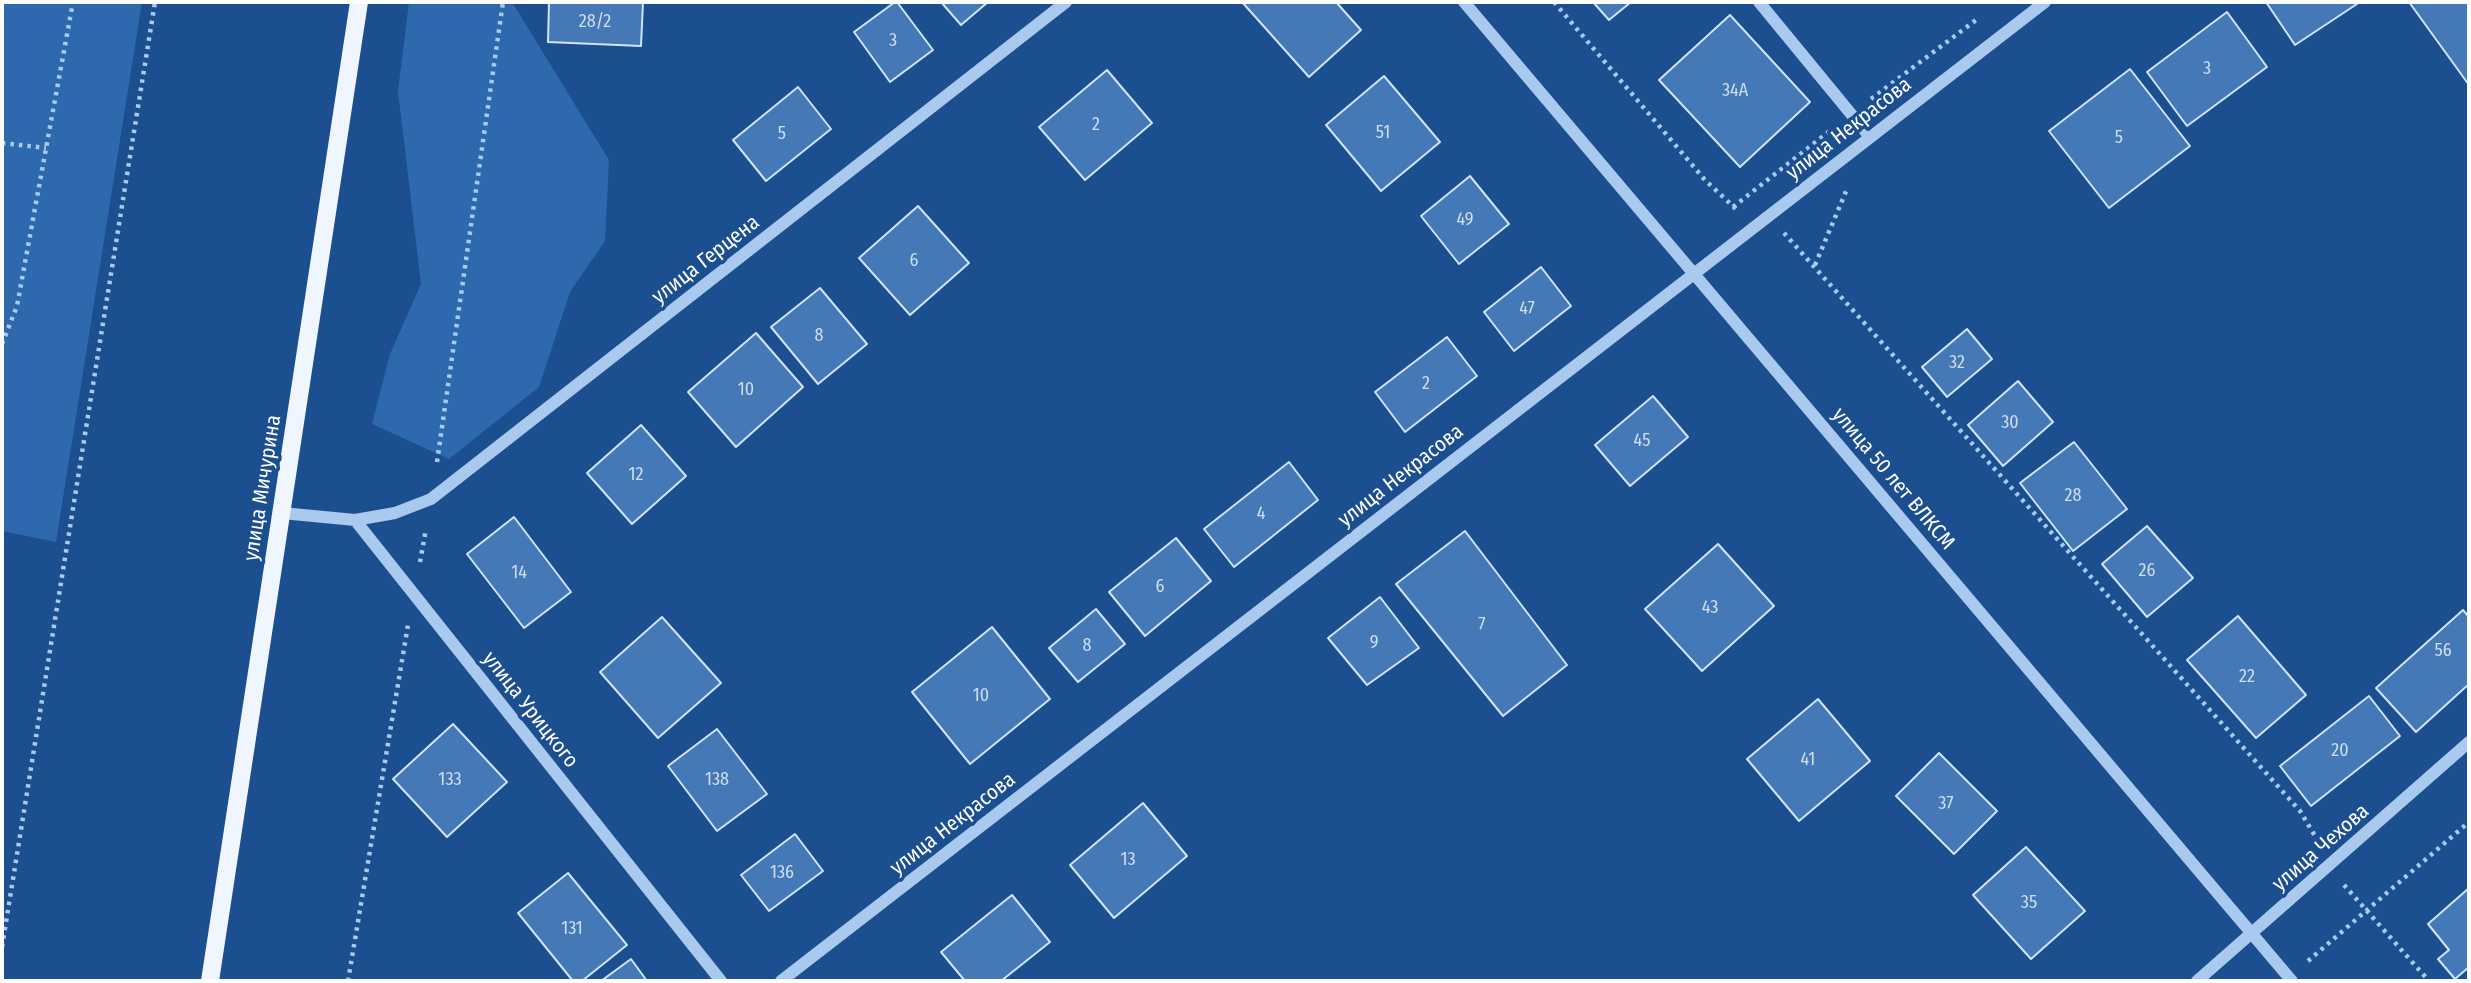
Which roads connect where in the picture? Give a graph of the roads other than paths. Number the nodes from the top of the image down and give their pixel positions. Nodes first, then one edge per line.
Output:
1 (359, 2) edge
2 (1066, 2) edge
3 (1464, 2) edge
4 (1759, 2) edge
5 (2045, 2) edge
6 (1870, 137) junction
7 (1694, 273) junction
8 (282, 513) junction
9 (355, 520) junction
10 (2469, 742) edge
11 (2252, 933) junction
12 (2291, 979) edge
13 (210, 981) edge
14 (721, 981) edge
15 (781, 981) edge
16 (2197, 981) edge

1 - 8 main road, улица Мичурина
2 - 9 street, улица Герцена
3 - 7 street, улица 50 лет ВЛКСМ
4 - 6 street
5 - 6 street, улица Некрасова
6 - 7 street, улица Некрасова
7 - 11 street, улица 50 лет ВЛКСМ
7 - 15 street, улица Некрасова
8 - 9 street
8 - 13 main road, улица Мичурина
9 - 14 street, улица Урицкого
10 - 11 street, улица Чехова
11 - 12 street, улица 50 лет ВЛКСМ
11 - 16 street, улица Чехова

